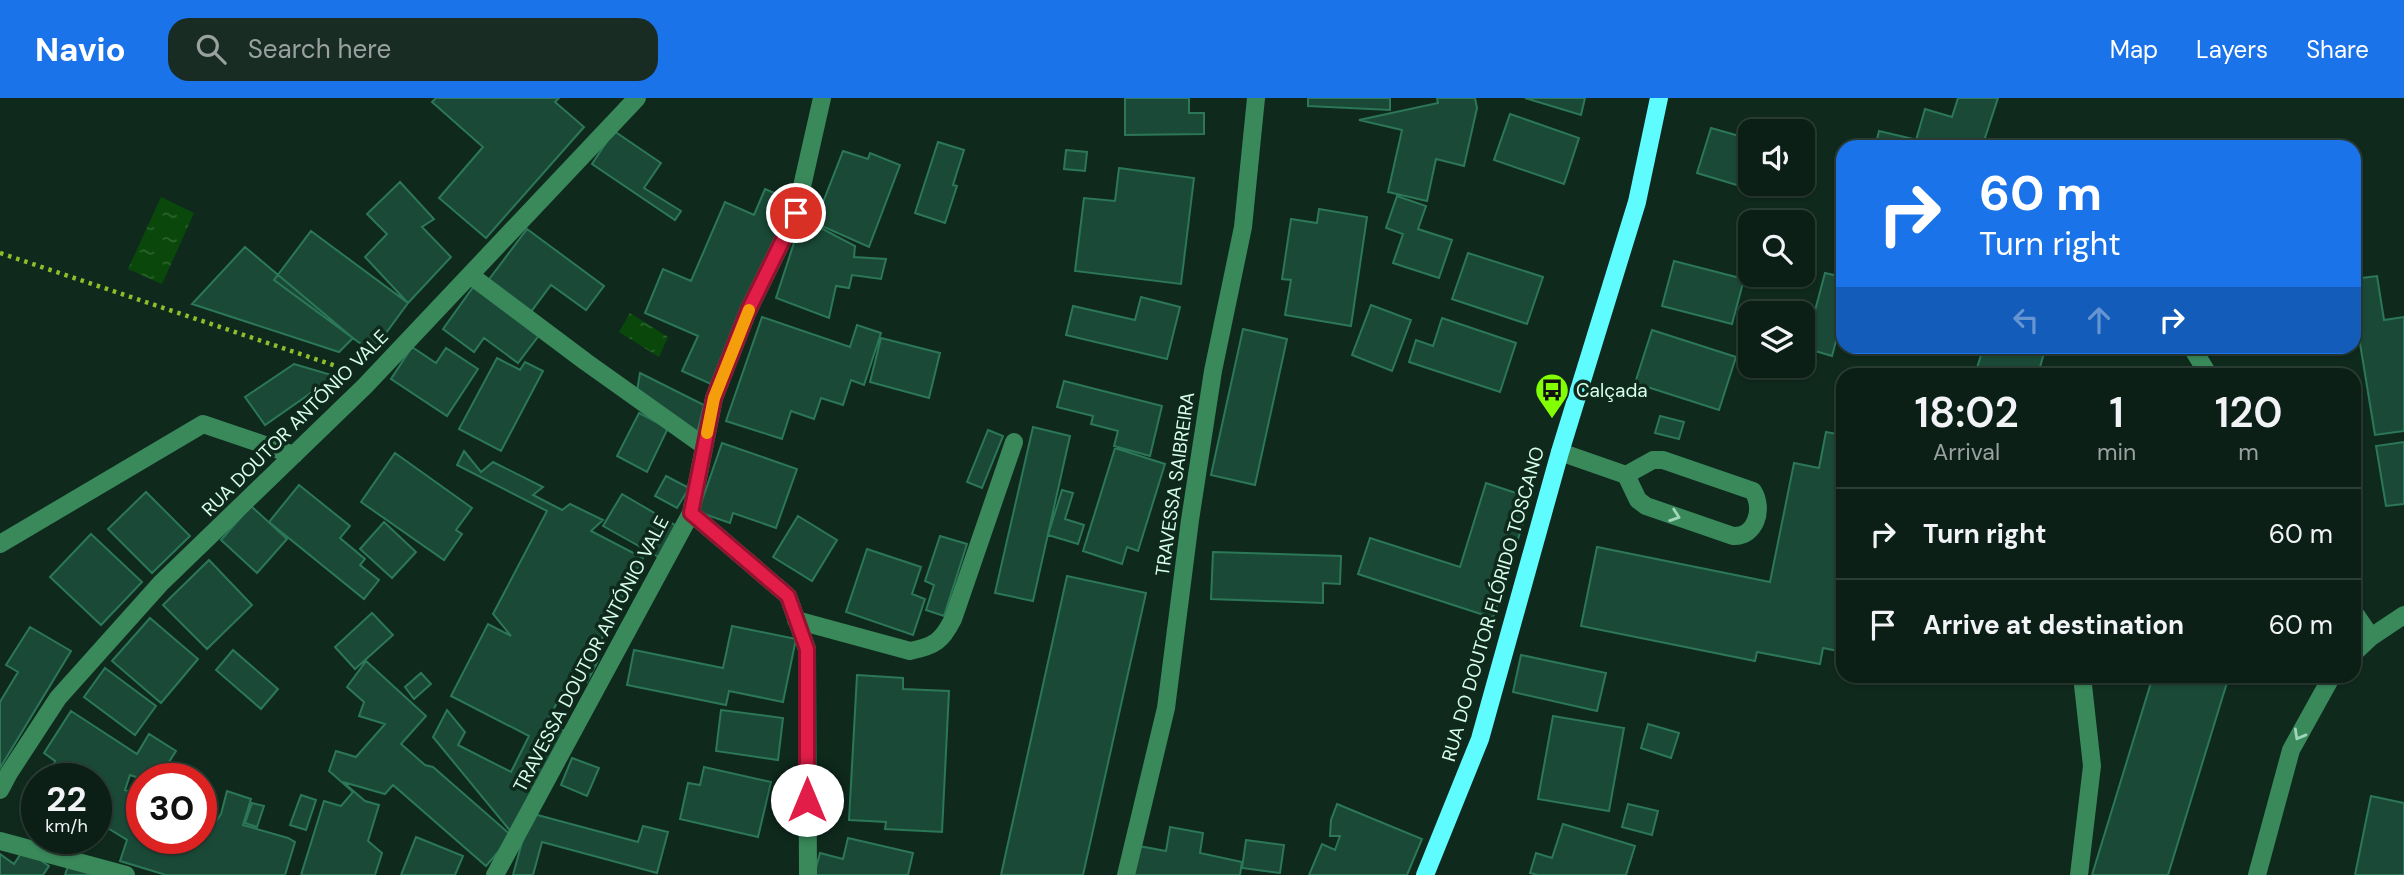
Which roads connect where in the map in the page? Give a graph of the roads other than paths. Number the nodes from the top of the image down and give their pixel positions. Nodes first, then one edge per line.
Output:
1 (637, 98) edge
2 (822, 98) edge
3 (1256, 98) edge
4 (1659, 98) edge
5 (471, 275) junction
6 (1014, 442) dead end
7 (704, 446) junction
8 (1560, 452) junction
9 (294, 455) junction
10 (1626, 475) junction
11 (691, 513) junction
12 (0, 544) edge
13 (2404, 615) edge
14 (796, 620) junction
15 (2361, 622) edge
16 (2371, 637) junction
17 (2361, 646) edge
18 (2083, 683) edge
19 (2328, 683) edge
20 (0, 790) edge
21 (0, 841) edge
22 (126, 875) edge
23 (495, 875) edge
24 (808, 875) edge
25 (1126, 875) edge
26 (1425, 875) edge
27 (2079, 875) edge
28 (2257, 875) edge

1 - 5 street, RUA DOUTOR ANTÓNIO VALE
2 - 7 street, TRAVESSA DOUTOR ANTÓNIO VALE
3 - 25 street, TRAVESSA SAIBREIRA
4 - 8 main road, RUA DO DOUTOR FLÓRIDO TOSCANO
5 - 7 street
5 - 9 street, RUA DOUTOR ANTÓNIO VALE
6 - 14 street
7 - 11 street, TRAVESSA DOUTOR ANTÓNIO VALE
8 - 10 street
8 - 26 main road, RUA DO DOUTOR FLÓRIDO TOSCANO
9 - 12 street
9 - 20 street, RUA DOUTOR ANTÓNIO VALE
10 -> 10 street
11 - 14 street
11 - 23 street, TRAVESSA DOUTOR ANTÓNIO VALE
13 - 16 street
14 - 24 street
15 - 16 street
16 - 17 street
18 - 27 street
19 -> 28 street
21 - 22 street

